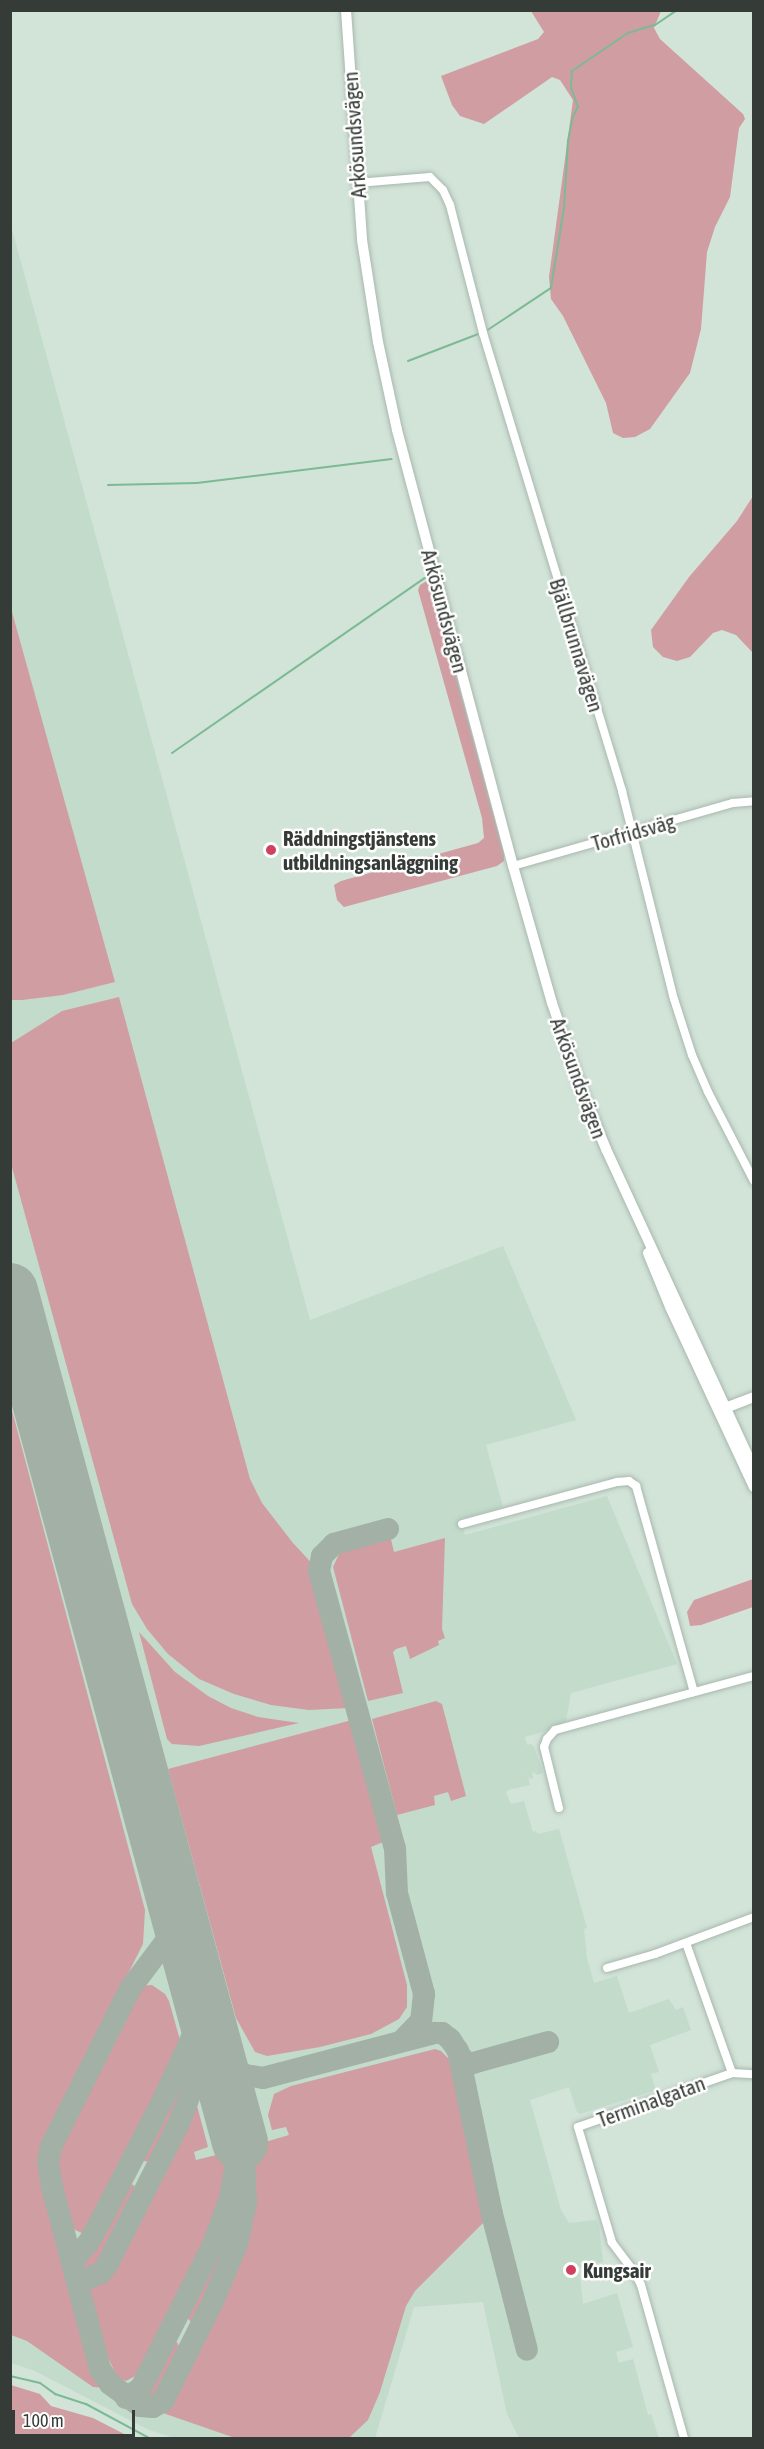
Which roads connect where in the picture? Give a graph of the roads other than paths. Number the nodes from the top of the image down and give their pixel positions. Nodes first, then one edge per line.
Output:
1 (345, 10) edge
2 (365, 182) junction
3 (753, 801) edge
4 (633, 832) junction
5 (513, 866) junction
6 (753, 1181) edge
7 (753, 1397) edge
8 (721, 1410) junction
9 (753, 1470) edge
10 (753, 1487) edge
11 (462, 1524) dead end
12 (753, 1676) edge
13 (694, 1692) junction
14 (559, 1808) dead end
15 (753, 1917) edge
16 (686, 1942) junction
17 (607, 1968) dead end
18 (732, 2073) junction
19 (753, 2074) edge
20 (684, 2439) edge

1 - 2 main road, Arkösundsvägen
2 - 4 street, Bjällbrunnavägen
2 - 5 main road, Arkösundsvägen
3 - 4 street, Torfridsväg
4 - 5 street, Torfridsväg
4 - 6 street, Bjällbrunnavägen
5 - 8 main road, Arkösundsvägen
7 - 8 main road
8 - 9 main road, Arkösundsvägen
8 - 10 main road, Arkösundsvägen
11 - 13 street
12 - 13 street
13 - 14 street
15 - 16 street
16 - 17 street
16 - 18 street, Terminalgatan
18 - 19 street, Terminalgatan
18 - 20 street, Terminalgatan

